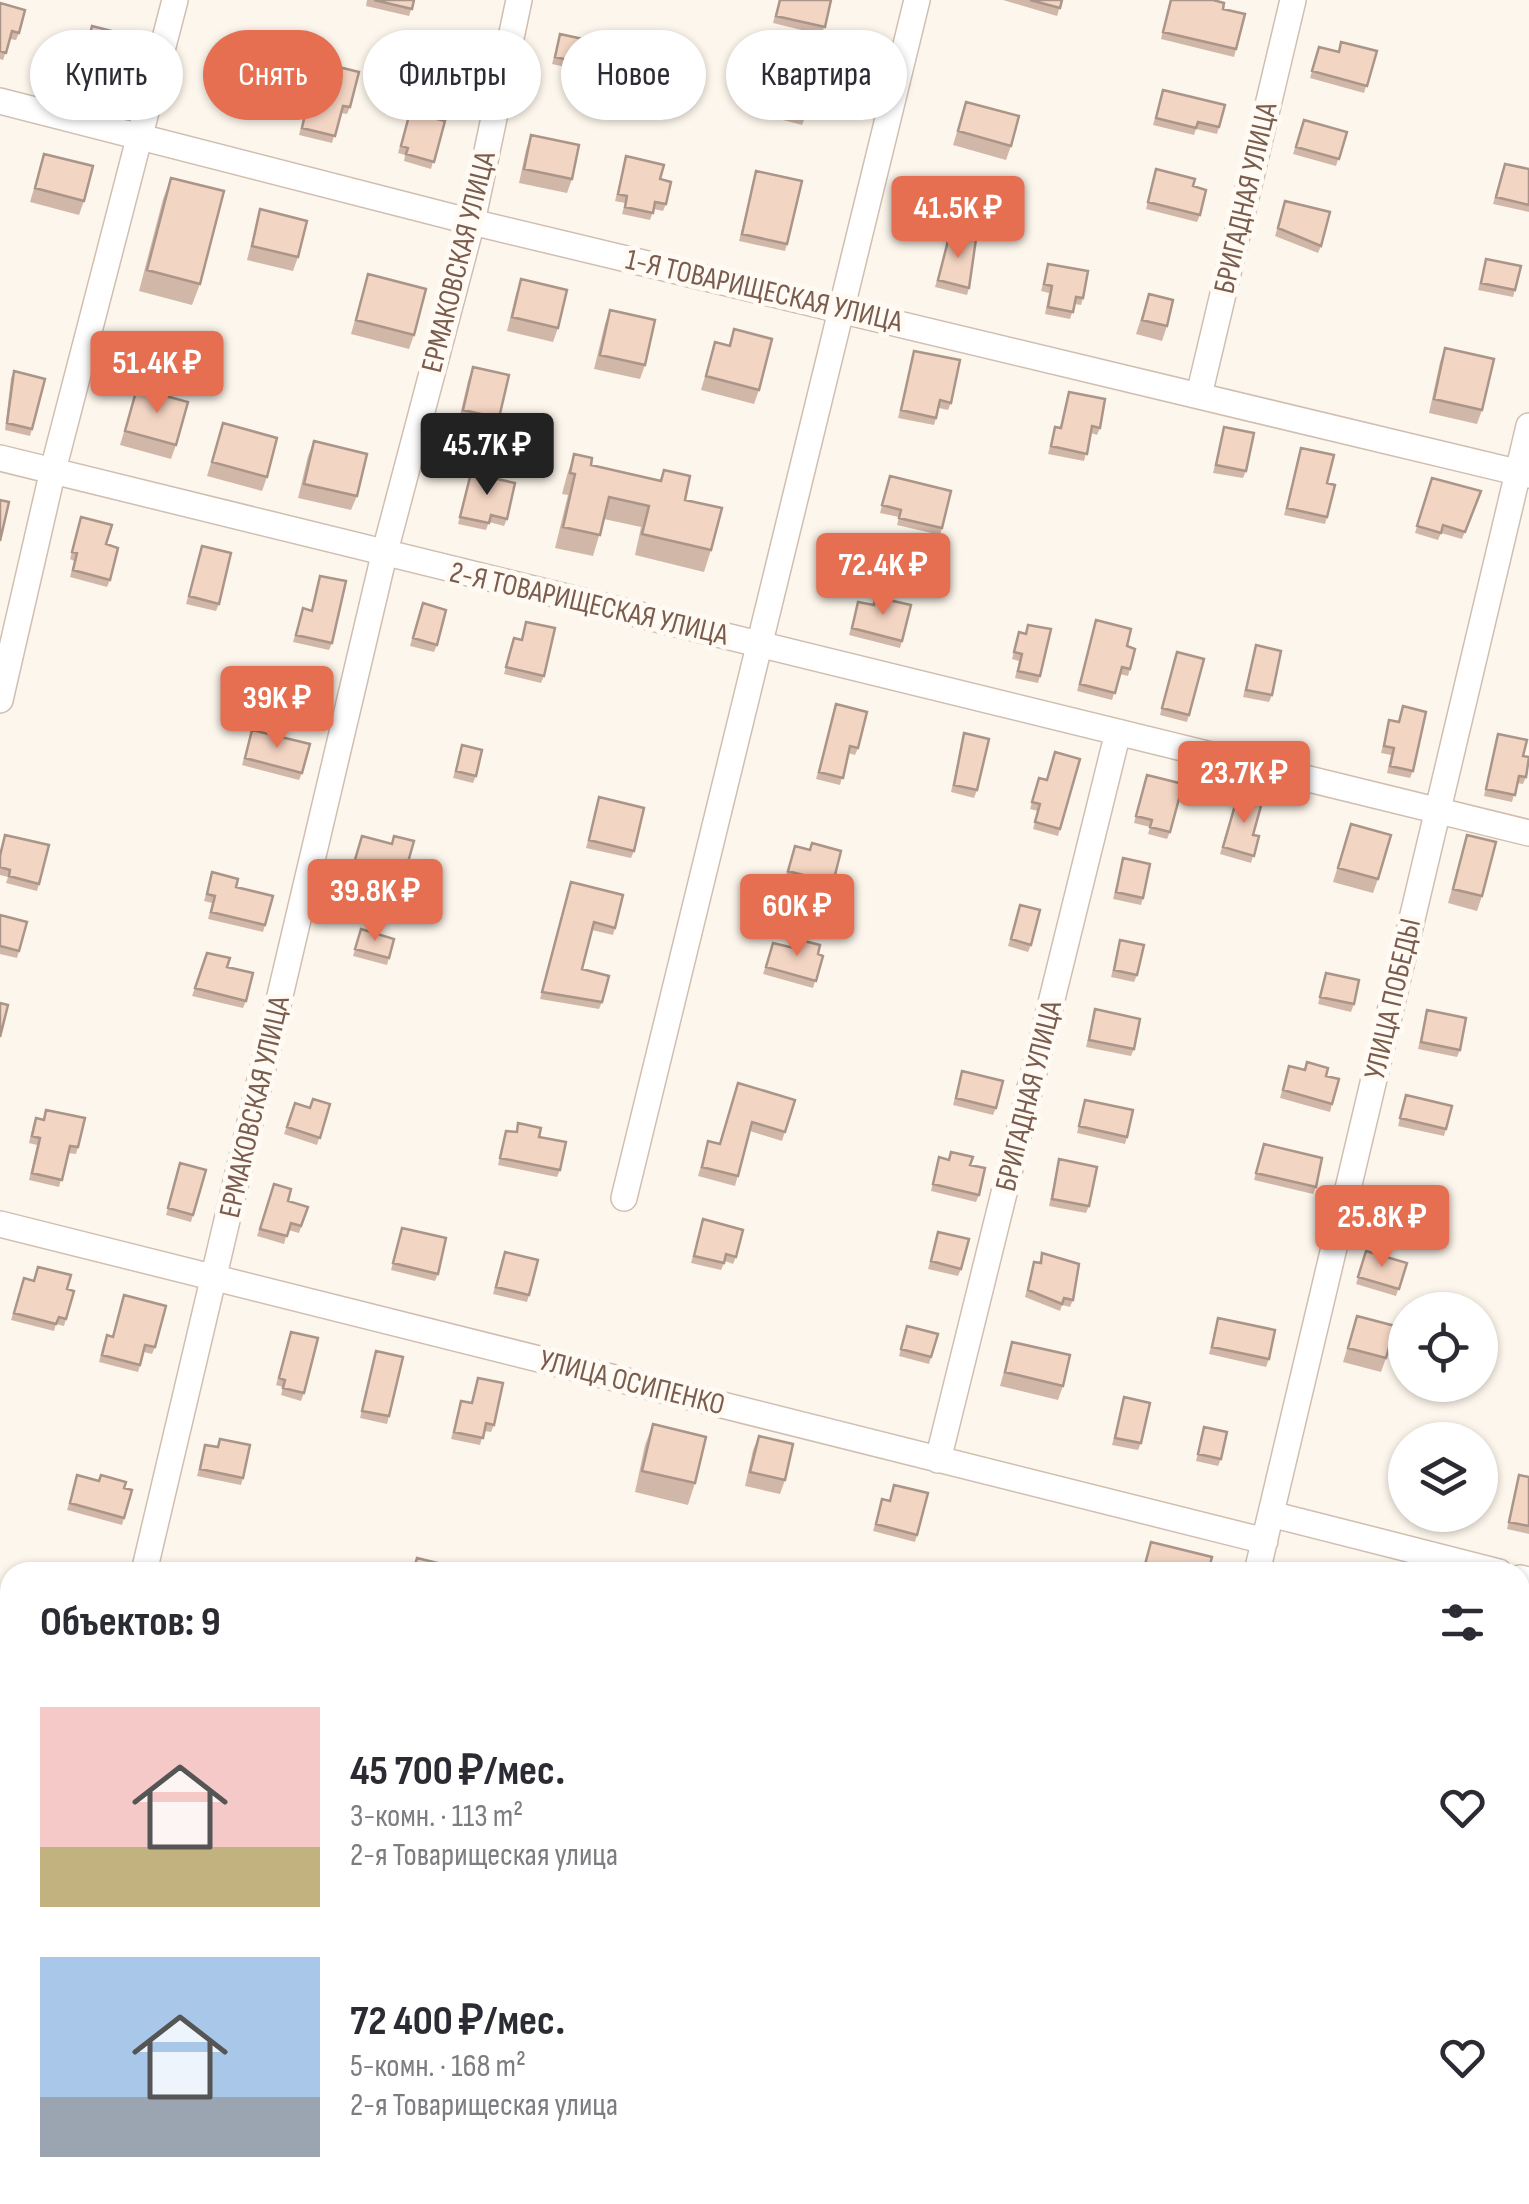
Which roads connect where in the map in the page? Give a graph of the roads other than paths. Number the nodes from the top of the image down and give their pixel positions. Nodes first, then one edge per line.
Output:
1 (175, 0) edge
2 (519, 0) edge
3 (917, 0) edge
4 (1292, 0) edge
5 (0, 101) edge
6 (142, 136) junction
7 (472, 222) junction
8 (845, 309) junction
9 (1199, 395) junction
10 (1529, 426) edge
11 (0, 458) edge
12 (53, 470) junction
13 (1523, 474) edge
14 (384, 555) junction
15 (761, 644) junction
16 (0, 700) edge
17 (1118, 732) junction
18 (1438, 810) junction
19 (1529, 832) edge
20 (624, 1198) dead end
21 (0, 1224) edge
22 (214, 1279) junction
23 (938, 1460) junction
24 (1271, 1514) junction
25 (1265, 1540) junction
26 (146, 1562) edge
27 (1260, 1562) edge
28 (1460, 1562) edge

1 - 6 street
2 - 7 street, ЕРМАКОВСКАЯ УЛИЦА
3 - 8 street
4 - 9 street, БРИГАДНАЯ УЛИЦА
5 - 6 street, 1-Я ТОВАРИЩЕСКАЯ УЛИЦА
6 - 7 street, 1-Я ТОВАРИЩЕСКАЯ УЛИЦА
6 - 12 street
7 - 8 street, 1-Я ТОВАРИЩЕСКАЯ УЛИЦА
7 - 14 street, ЕРМАКОВСКАЯ УЛИЦА
8 - 9 street, 1-Я ТОВАРИЩЕСКАЯ УЛИЦА
8 - 15 street
9 - 13 street, 1-Я ТОВАРИЩЕСКАЯ УЛИЦА
10 - 13 street, УЛИЦА ПОБЕДЫ
11 - 12 street, 2-Я ТОВАРИЩЕСКАЯ УЛИЦА
12 - 14 street, 2-Я ТОВАРИЩЕСКАЯ УЛИЦА
12 - 16 street
13 - 18 street, УЛИЦА ПОБЕДЫ
14 - 15 street, 2-Я ТОВАРИЩЕСКАЯ УЛИЦА
14 - 22 street, ЕРМАКОВСКАЯ УЛИЦА
15 - 17 street, 2-Я ТОВАРИЩЕСКАЯ УЛИЦА
15 - 20 street
17 - 18 street, 2-Я ТОВАРИЩЕСКАЯ УЛИЦА
17 - 23 street, БРИГАДНАЯ УЛИЦА
18 - 19 street, 2-Я ТОВАРИЩЕСКАЯ УЛИЦА
18 - 24 street, УЛИЦА ПОБЕДЫ
21 - 22 street, УЛИЦА ОСИПЕНКО
22 - 23 street, УЛИЦА ОСИПЕНКО
22 - 26 street, ЕРМАКОВСКАЯ УЛИЦА
23 - 25 street, УЛИЦА ОСИПЕНКО
24 - 25 street, УЛИЦА ПОБЕДЫ
24 - 28 street
25 - 27 street, УЛИЦА ПОБЕДЫ

